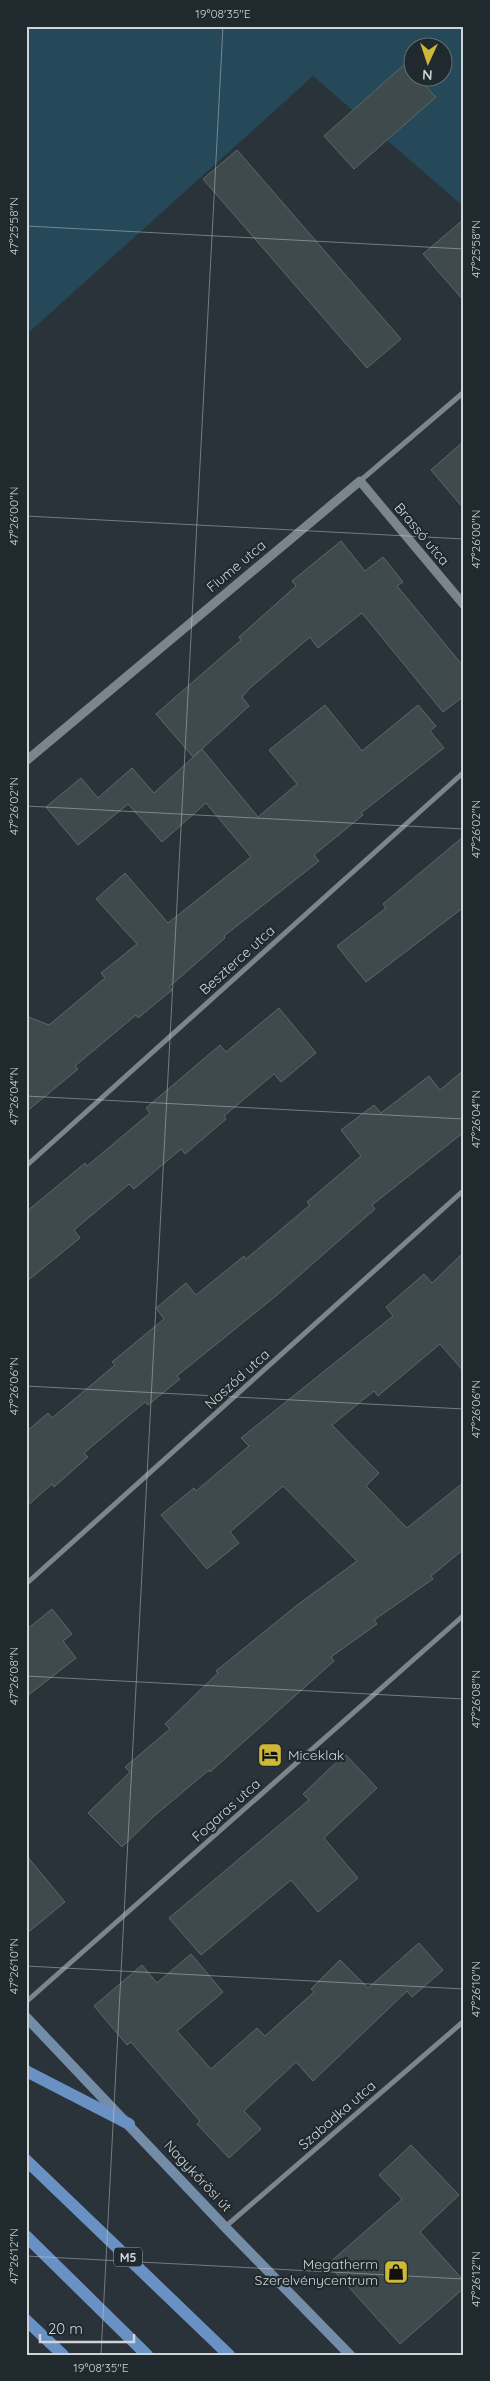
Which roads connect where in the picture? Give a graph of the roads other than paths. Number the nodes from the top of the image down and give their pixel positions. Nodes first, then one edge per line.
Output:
1 (464, 392) edge
2 (360, 481) junction
3 (464, 605) edge
4 (26, 761) edge
5 (464, 772) edge
6 (26, 1166) edge
7 (464, 1190) edge
8 (26, 1584) edge
9 (464, 1615) edge
10 (26, 2002) edge
11 (26, 2017) edge
12 (464, 2021) edge
13 (26, 2071) edge
14 (129, 2124) junction
15 (26, 2160) edge
16 (225, 2227) junction
17 (26, 2236) edge
18 (26, 2320) edge
19 (63, 2355) edge
20 (147, 2355) edge
21 (230, 2355) edge
22 (350, 2355) edge

1 - 2 street, Fiume utca
2 - 3 street, Brassó utca
2 - 4 street, Fiume utca
5 - 6 street, Beszterce utca
7 - 8 street, Naszód utca
9 - 10 street, Fogaras utca
11 - 14 main road, Nagykőrösi út
12 - 16 street, Szabadka utca
13 - 14 main road
14 - 16 main road, Nagykőrösi út
15 - 21 main road, M5
16 - 22 main road, Nagykőrösi út
17 - 20 main road
18 - 19 main road

